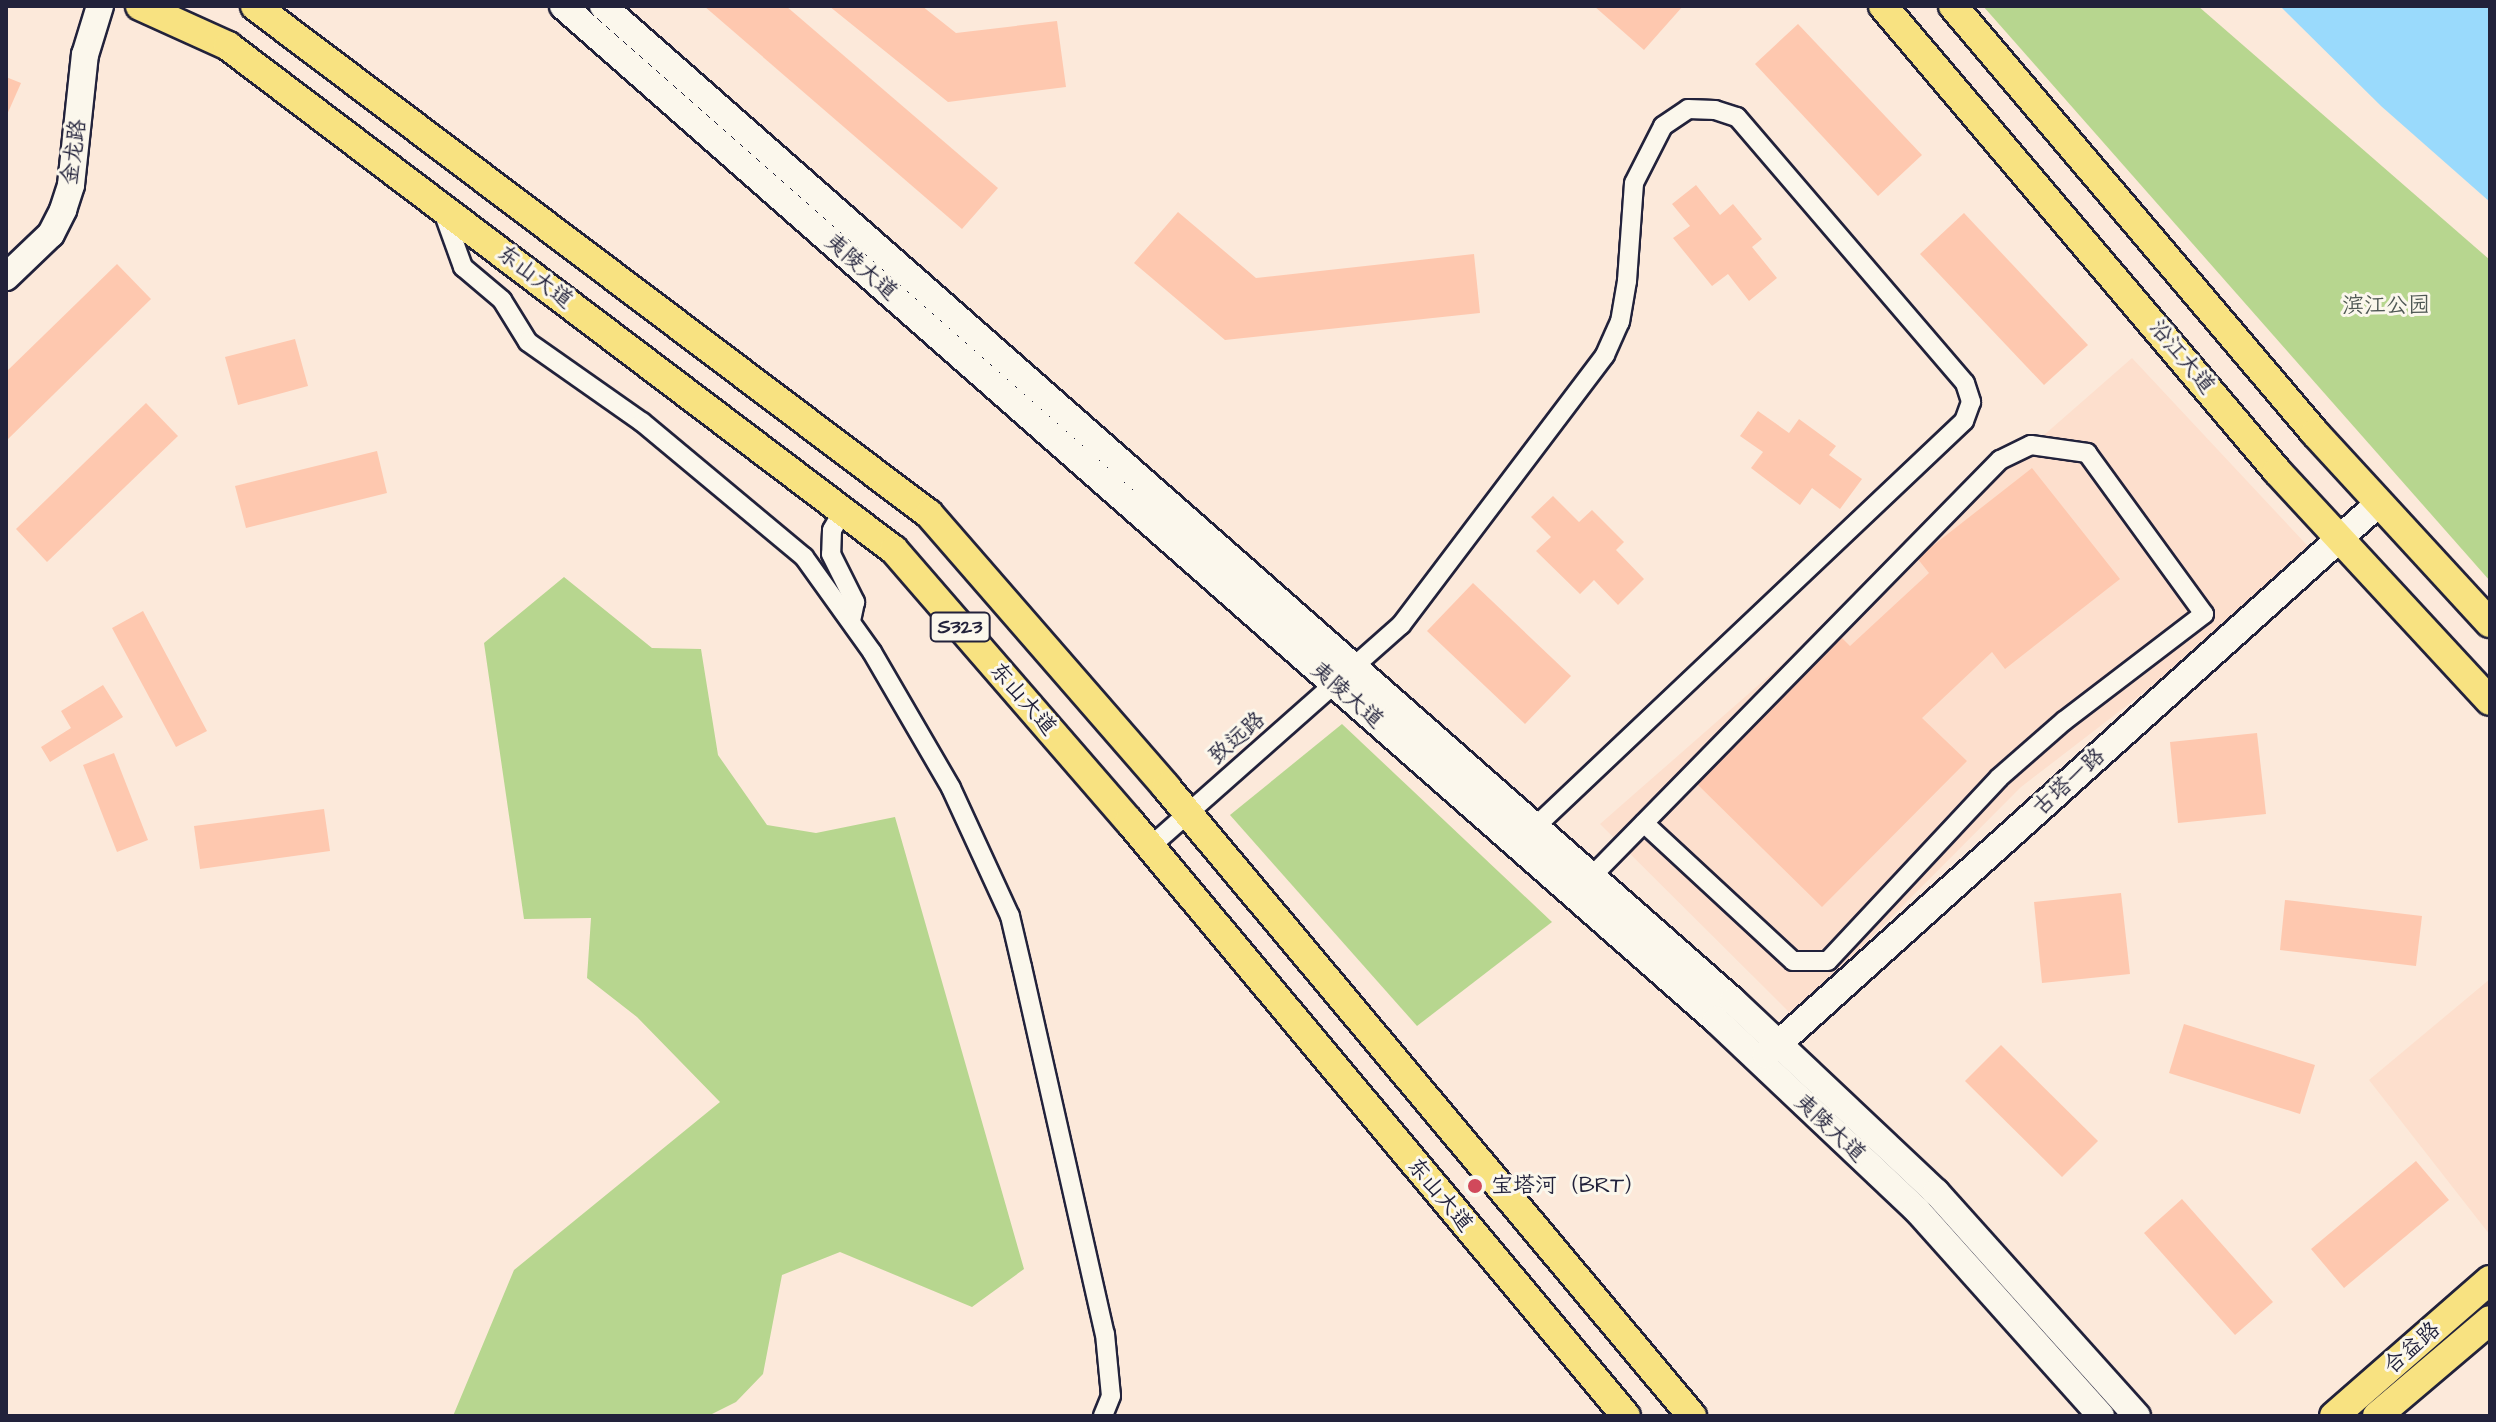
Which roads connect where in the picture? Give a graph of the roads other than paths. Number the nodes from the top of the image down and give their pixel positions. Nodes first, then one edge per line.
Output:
1 (100, 6) edge
2 (140, 6) edge
3 (255, 6) edge
4 (563, 6) edge
5 (603, 6) edge
6 (1883, 6) edge
7 (1953, 6) edge
8 (441, 205) junction
9 (6, 277) edge
10 (2379, 503) junction
11 (843, 511) junction
12 (2340, 538) junction
13 (851, 621) junction
14 (2490, 623) edge
15 (1353, 664) junction
16 (1335, 685) junction
17 (2490, 701) edge
18 (1188, 814) junction
19 (1644, 823) junction
20 (1536, 826) junction
21 (1151, 846) junction
22 (1592, 876) junction
23 (1779, 1043) junction
24 (1759, 1061) junction
25 (2490, 1280) edge
26 (2490, 1320) edge
27 (1103, 1416) edge
28 (1626, 1416) edge
29 (1692, 1416) edge
30 (2101, 1416) edge
31 (2137, 1416) edge
32 (2334, 1416) edge
33 (2377, 1416) edge

1 - 9 main road, 金龙路
2 - 8 main road, 东山大道 / S323
3 - 18 main road
4 - 16 main road, 夷陵大道
5 - 15 main road, 夷陵大道
6 - 12 main road, 沿江大道
7 - 10 main road
8 - 11 main road, 东山大道 / S323
8 - 13 street
10 - 12 main road, 古塔一路
10 - 14 main road
11 - 13 street
11 - 21 main road, 东山大道 / S323
12 - 17 main road, 沿江大道
12 - 23 main road, 古塔一路
13 - 27 street
15 - 16 street, 致远路
15 - 20 main road, 夷陵大道
15 - 20 street, 致远路
16 - 18 street, 致远路
16 - 24 main road, 夷陵大道
18 - 21 street, 致远路
18 - 29 main road
19 - 19 street
19 - 22 street
20 - 22 main road, 夷陵大道
21 - 28 main road, 东山大道 / S323
22 - 23 main road, 夷陵大道
23 - 24 main road, 古塔一路
23 - 31 main road, 夷陵大道
24 - 30 main road, 夷陵大道
25 - 32 main road, 合益路
26 - 33 main road, 合益路

